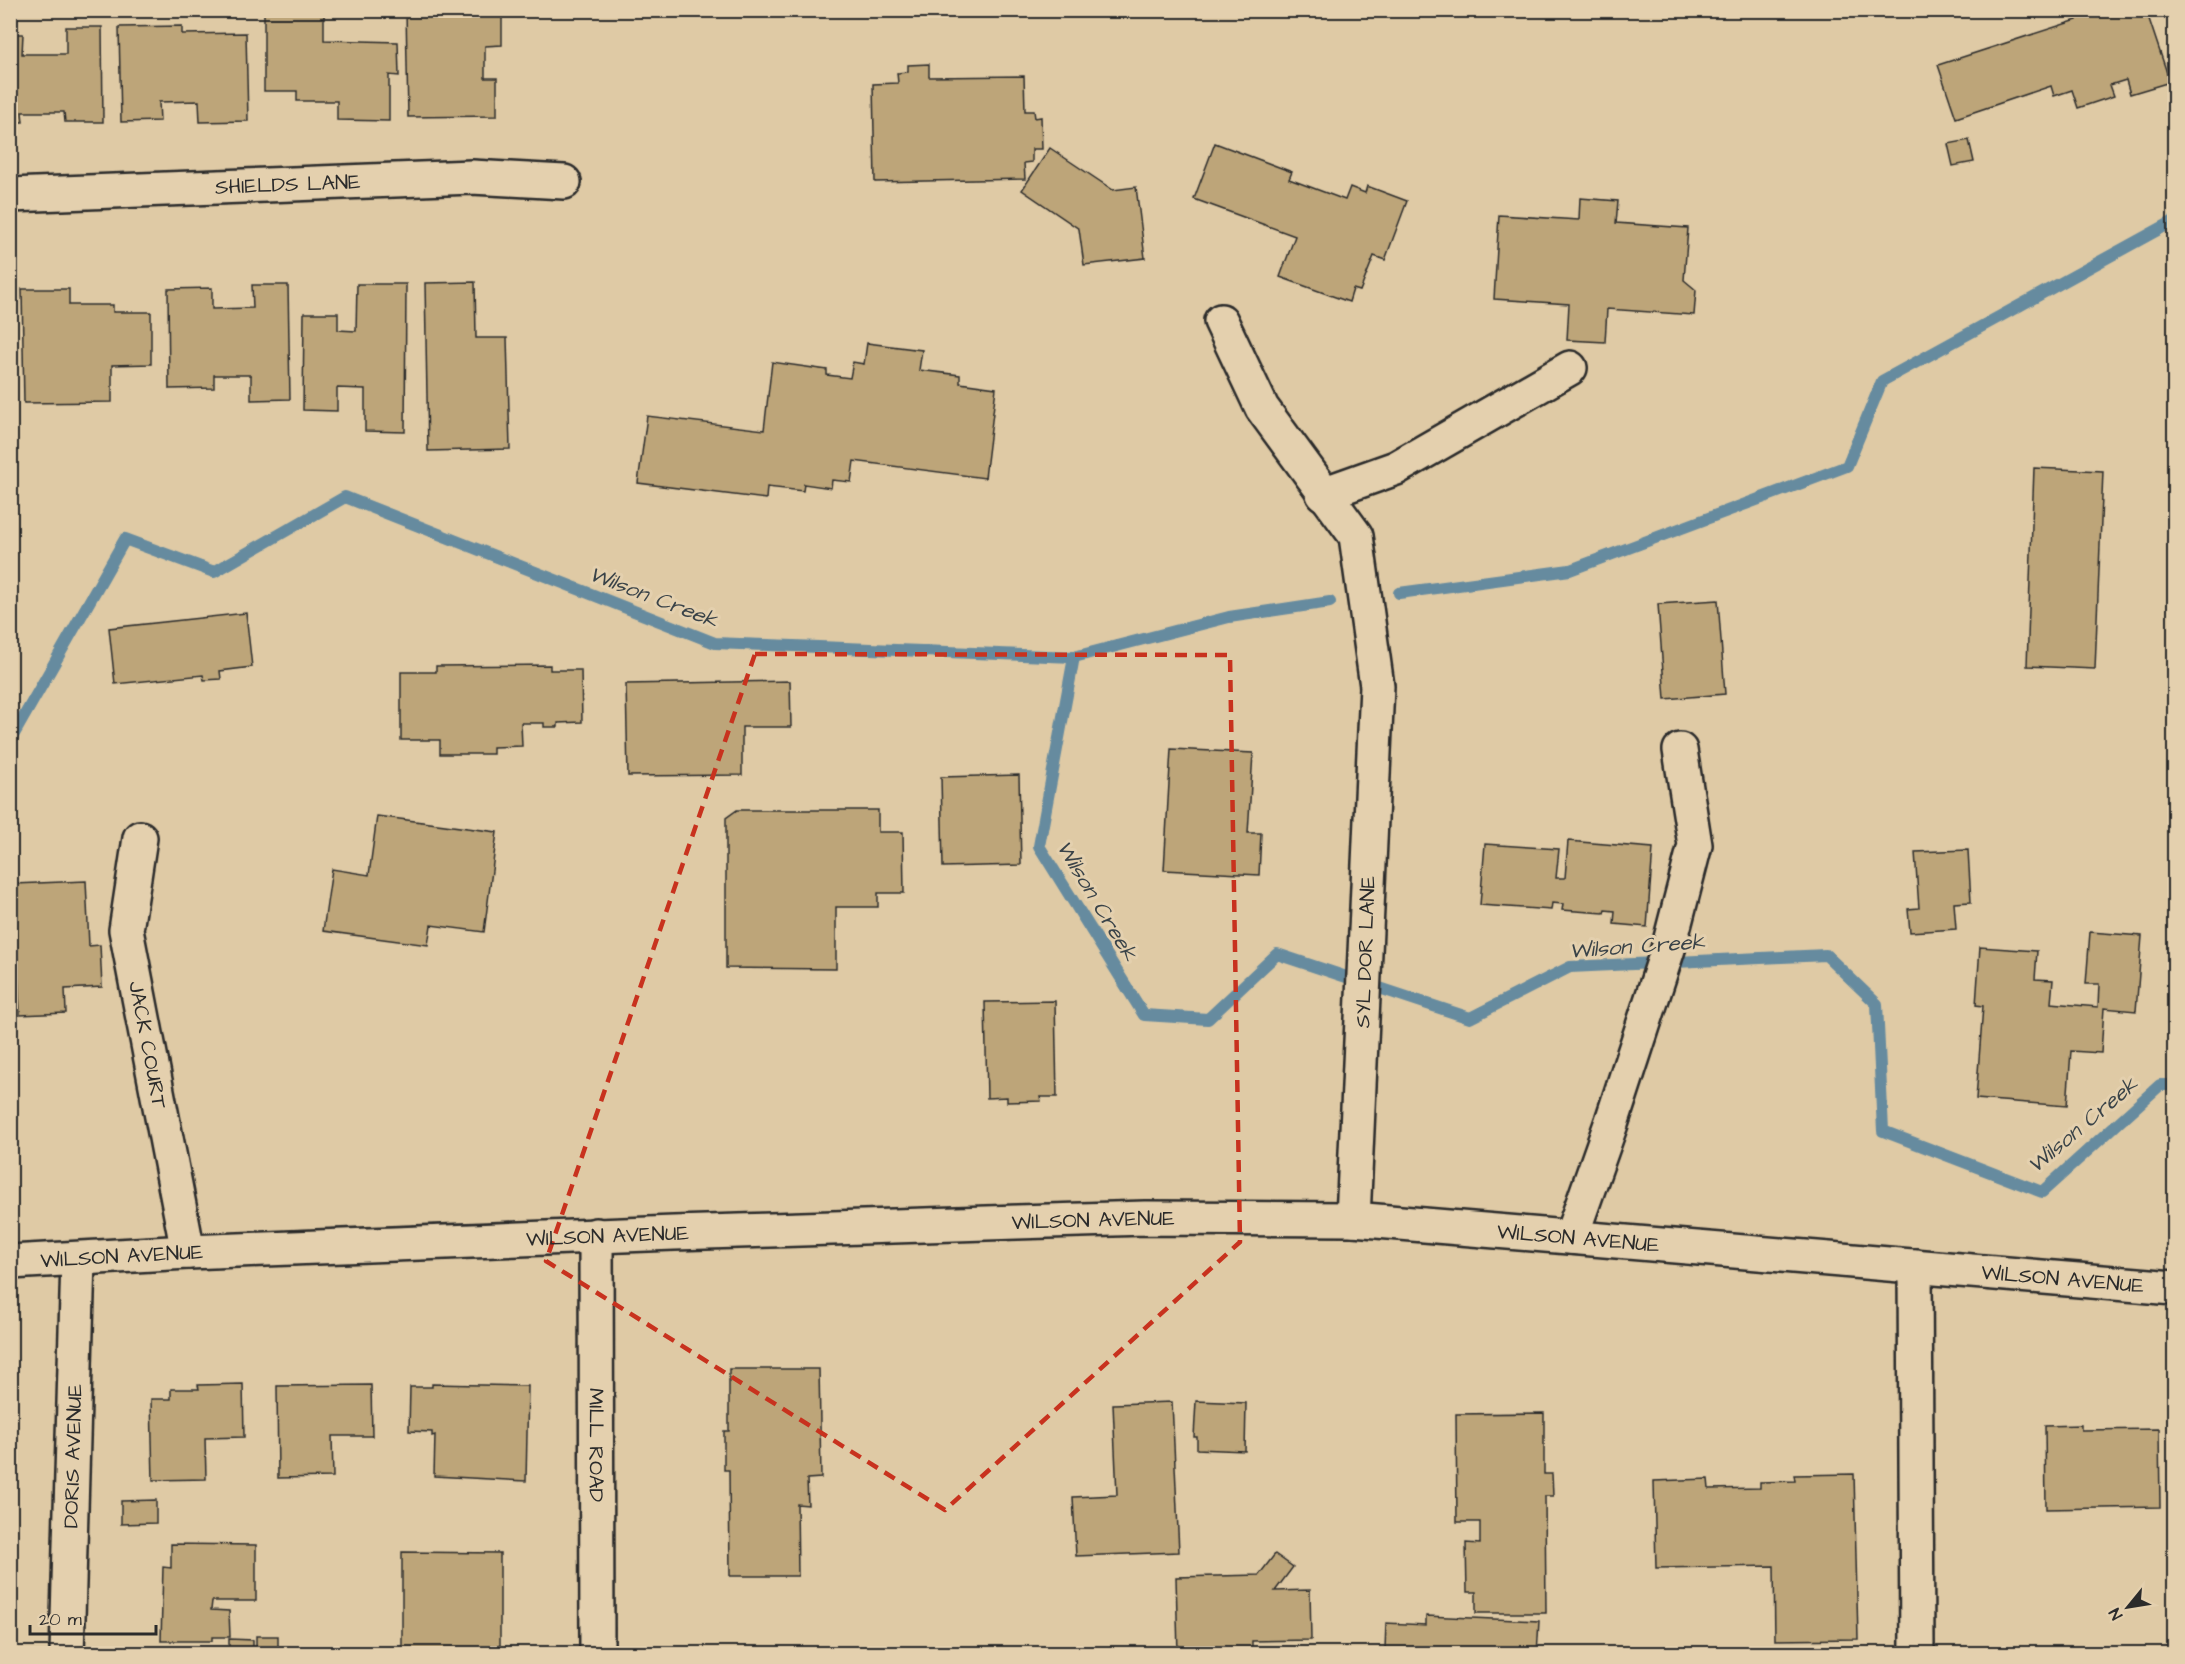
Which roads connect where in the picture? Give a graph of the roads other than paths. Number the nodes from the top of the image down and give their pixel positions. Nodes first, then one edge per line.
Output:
1 (564, 182) dead end
2 (10, 195) edge
3 (1221, 321) dead end
4 (1570, 368) dead end
5 (1323, 494) junction
6 (1680, 750) dead end
7 (140, 838) dead end
8 (1353, 1219) junction
9 (596, 1235) junction
10 (1571, 1237) junction
11 (188, 1252) junction
12 (78, 1259) junction
13 (10, 1262) edge
14 (1915, 1266) junction
15 (2175, 1287) edge
16 (67, 1653) edge
17 (597, 1653) edge
18 (1917, 1653) edge

1 - 2 street, SHIELDS LANE
3 - 5 street, SYL DOR LANE
4 - 5 street
5 - 8 street, SYL DOR LANE
6 - 10 street
7 - 11 street, JACK COURT
8 - 9 street, WILSON AVENUE
8 - 10 street, WILSON AVENUE
9 - 11 street, WILSON AVENUE
9 - 17 street, MILL ROAD
10 - 14 street, WILSON AVENUE
11 - 12 street, WILSON AVENUE
12 - 13 street, WILSON AVENUE
12 - 16 street, DORIS AVENUE
14 - 15 street, WILSON AVENUE
14 - 18 street

